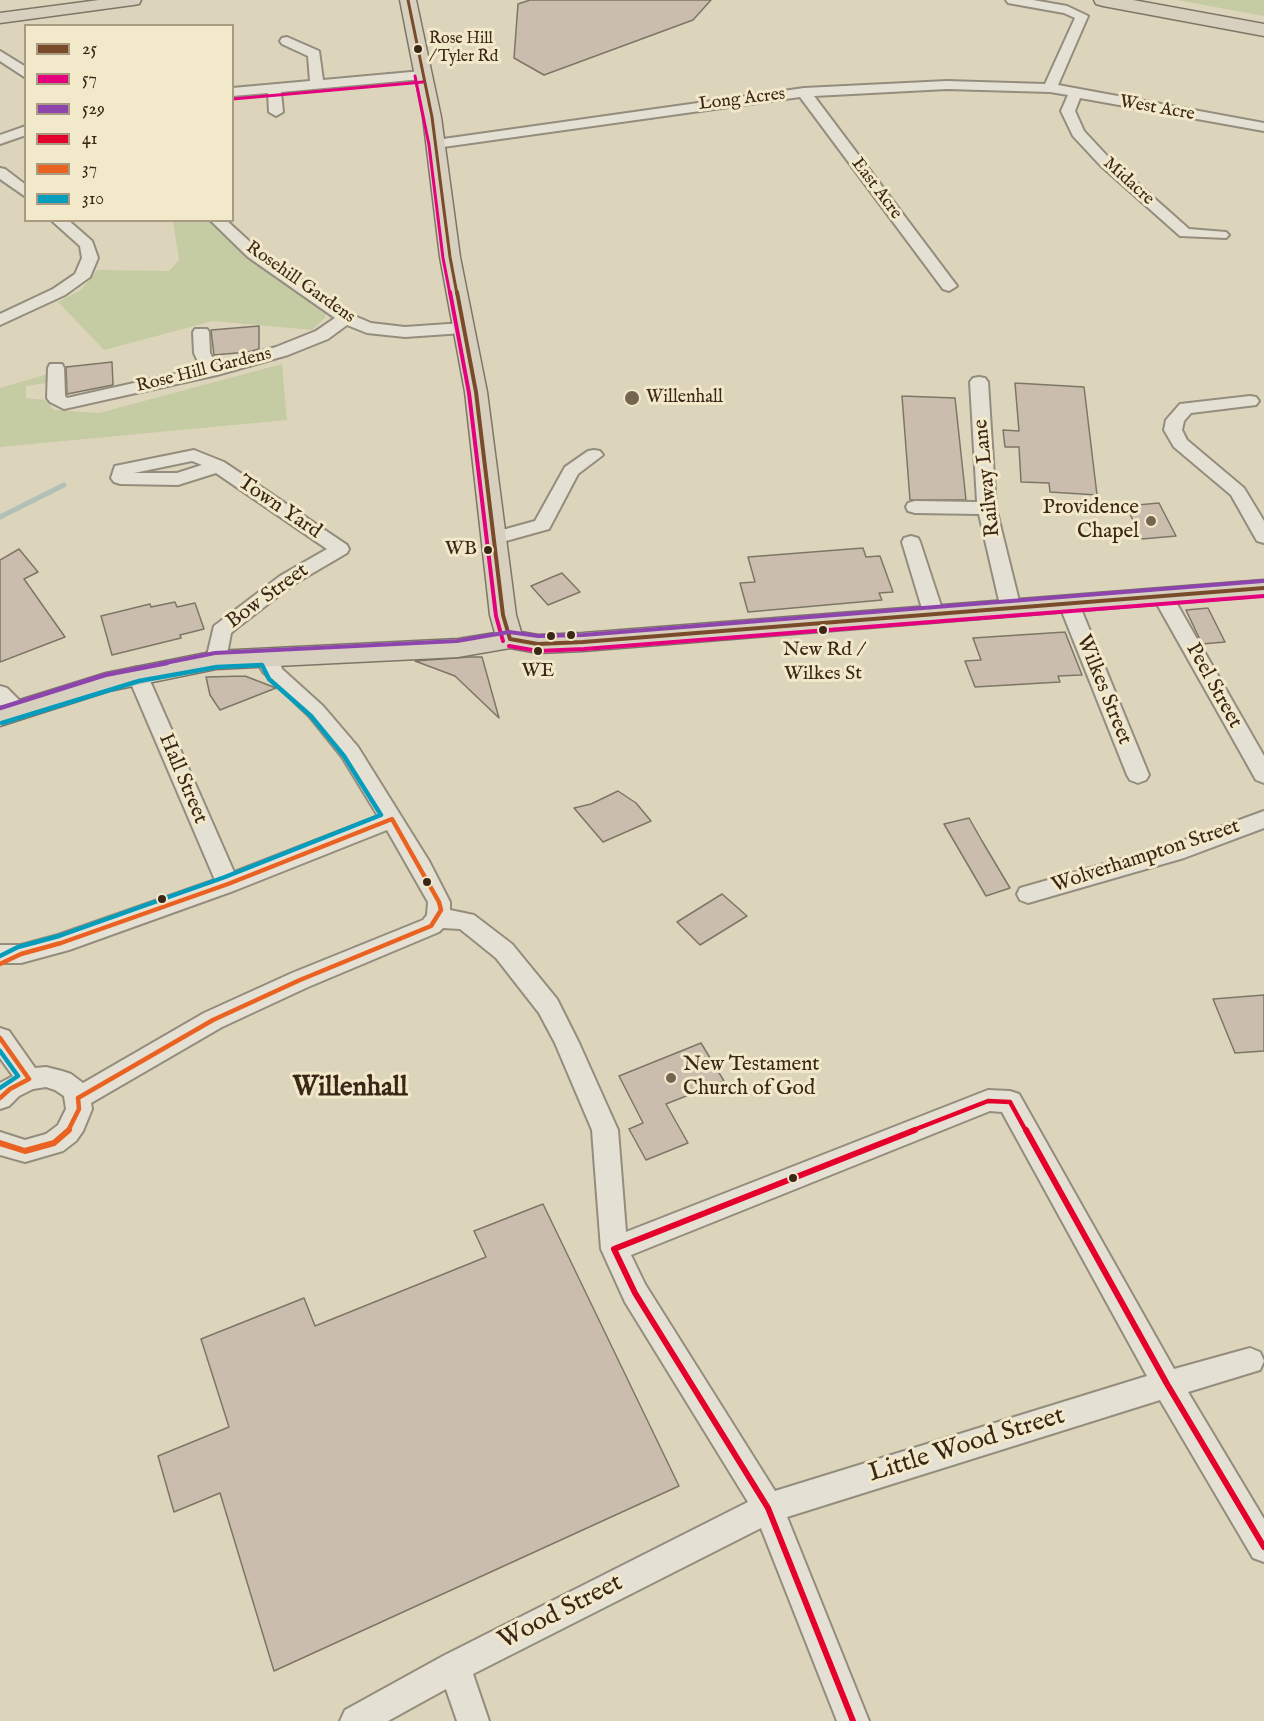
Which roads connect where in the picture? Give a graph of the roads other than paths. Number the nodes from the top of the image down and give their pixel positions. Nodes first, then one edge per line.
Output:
1 (133, 0) edge
2 (408, 0) edge
3 (1012, 0) edge
4 (1103, 0) edge
5 (1150, 0) edge
6 (104, 2) edge
7 (0, 18) edge
8 (1264, 22) edge
9 (1264, 30) edge
10 (287, 41) dead end
11 (24, 54) edge
12 (3, 57) edge
13 (24, 73) edge
14 (422, 75) junction
15 (316, 84) junction
16 (274, 88) junction
17 (1050, 88) junction
18 (234, 92) edge
19 (804, 92) junction
20 (1075, 94) junction
21 (276, 112) dead end
22 (1264, 127) edge
23 (24, 131) edge
24 (0, 140) edge
25 (436, 144) junction
26 (0, 172) edge
27 (24, 191) edge
28 (60, 222) edge
29 (218, 222) edge
30 (1185, 233) junction
31 (1221, 235) dead end
32 (1186, 253) dead end
33 (949, 286) dead end
34 (346, 318) junction
35 (0, 320) edge
36 (463, 328) junction
37 (201, 332) dead end
38 (56, 368) dead end
39 (212, 371) junction
40 (979, 382) dead end
41 (1250, 401) dead end
42 (594, 455) dead end
43 (218, 466) dead end
44 (915, 507) dead end
45 (987, 508) junction
46 (1264, 537) edge
47 (495, 538) junction
48 (911, 542) dead end
49 (340, 549) joint
50 (1264, 588) edge
51 (1163, 597) junction
52 (1069, 604) junction
53 (1011, 609) junction
54 (934, 615) junction
55 (510, 639) junction
56 (270, 657) junction
57 (216, 660) junction
58 (137, 674) junction
59 (6, 706) edge
60 (1138, 775) dead end
61 (1264, 775) edge
62 (392, 819) junction
63 (1264, 819) edge
64 (228, 884) junction
65 (1028, 894) dead end
66 (438, 918) junction
67 (7, 958) edge
68 (0, 1038) edge
69 (29, 1079) junction
70 (0, 1098) edge
71 (78, 1098) junction
72 (0, 1143) edge
73 (614, 1249) junction
74 (1250, 1361) dead end
75 (1167, 1384) junction
76 (768, 1508) junction
77 (1264, 1547) edge
78 (454, 1667) junction
79 (356, 1721) edge
80 (473, 1721) edge
81 (853, 1721) edge

1 - 6 main road
2 - 14 main road
3 - 17 street
4 - 9 highway
5 - 8 highway
6 - 7 main road
10 - 15 street
11 - 12 street
12 - 13 street
14 - 15 street
14 - 25 main road
15 - 16 street
16 - 18 street
16 - 21 street
17 - 19 street, Long Acres
17 - 20 street, West Acre
19 - 25 street, Long Acres
19 - 33 street, East Acre
20 - 22 street, West Acre
20 - 30 street, Midacre
23 - 24 street
25 - 36 main road
26 - 27 street
28 - 35 street
29 - 34 street, Rosehill Gardens
30 - 31 street
30 - 32 street
34 - 36 street, Rosehill Gardens
34 - 39 street, Rose Hill Gardens
36 - 47 main road
37 - 39 street
38 - 39 street, Rose Hill Gardens
40 - 45 street, Railway Lane
41 - 46 street
42 - 47 street
43 - 49 street, Town Yard
44 - 45 street
45 - 53 street, Railway Lane
47 - 55 main road
48 - 54 street
49 - 57 street, Bow Street
50 - 51 main road
51 - 52 main road
51 - 61 street, Peel Street
52 - 53 main road
52 - 60 street, Wilkes Street
53 - 54 main road
54 - 55 main road
55 - 56 main road
56 - 57 main road
56 - 62 street
57 - 58 main road
58 - 59 main road
58 - 64 street, Hall Street
62 - 64 street
62 - 66 street
63 - 65 street, Wolverhampton Street
64 - 67 street
66 - 71 street
66 - 73 street
68 - 69 street
69 - 70 street
69 - 71 street
71 - 72 street
73 - 75 street
73 - 76 street
74 - 75 street, Little Wood Street
75 - 76 street, Little Wood Street
75 - 77 street
76 - 78 street, Wood Street
76 - 81 street
78 - 79 street, Wood Street
78 - 80 street

